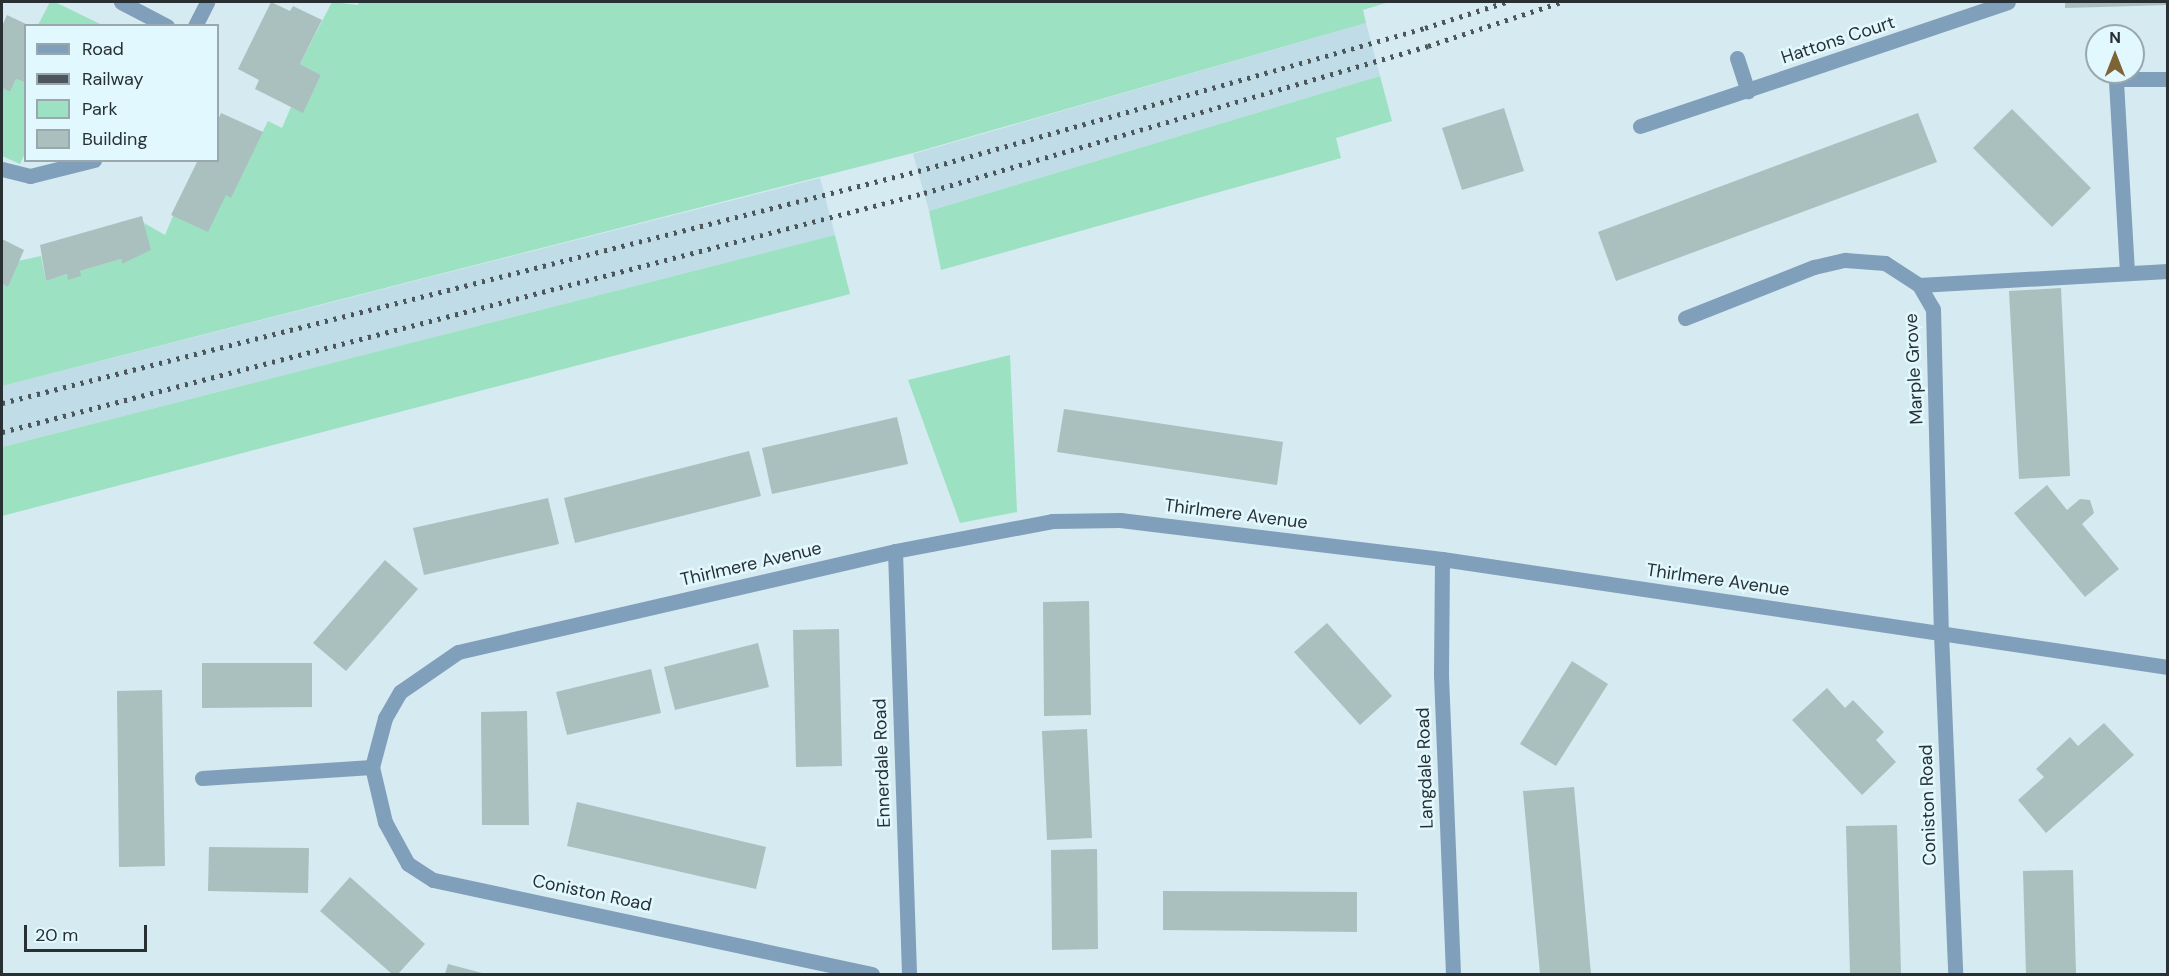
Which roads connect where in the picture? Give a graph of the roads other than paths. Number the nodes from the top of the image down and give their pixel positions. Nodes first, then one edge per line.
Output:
1 (121, 2) edge
2 (207, 2) edge
3 (2008, 2) edge
4 (163, 24) edge
5 (196, 24) edge
6 (1737, 58) dead end
7 (2168, 79) edge
8 (1748, 91) junction
9 (1640, 126) dead end
10 (86, 162) edge
11 (2, 169) edge
12 (2168, 271) edge
13 (2127, 272) junction
14 (1919, 285) junction
15 (1685, 318) dead end
16 (895, 551) junction
17 (1442, 559) junction
18 (1941, 633) junction
19 (2168, 667) edge
20 (372, 768) junction
21 (202, 778) dead end
22 (872, 975) edge
23 (909, 975) edge
24 (1453, 975) edge
25 (1955, 975) edge

1 - 4 street
2 - 5 street
3 - 8 street, Hattons Court
6 - 8 street
7 - 13 street
8 - 9 street, Hattons Court
10 - 11 street
12 - 13 street
13 - 14 street
14 - 15 street, Marple Grove
14 - 18 street, Marple Grove
16 - 17 street, Thirlmere Avenue
16 - 20 street, Thirlmere Avenue
16 - 23 street, Ennerdale Road
17 - 18 street, Thirlmere Avenue
17 - 24 street, Langdale Road
18 - 19 street, Thirlmere Avenue
18 - 25 street, Coniston Road
20 - 21 street
20 - 22 street, Coniston Road

